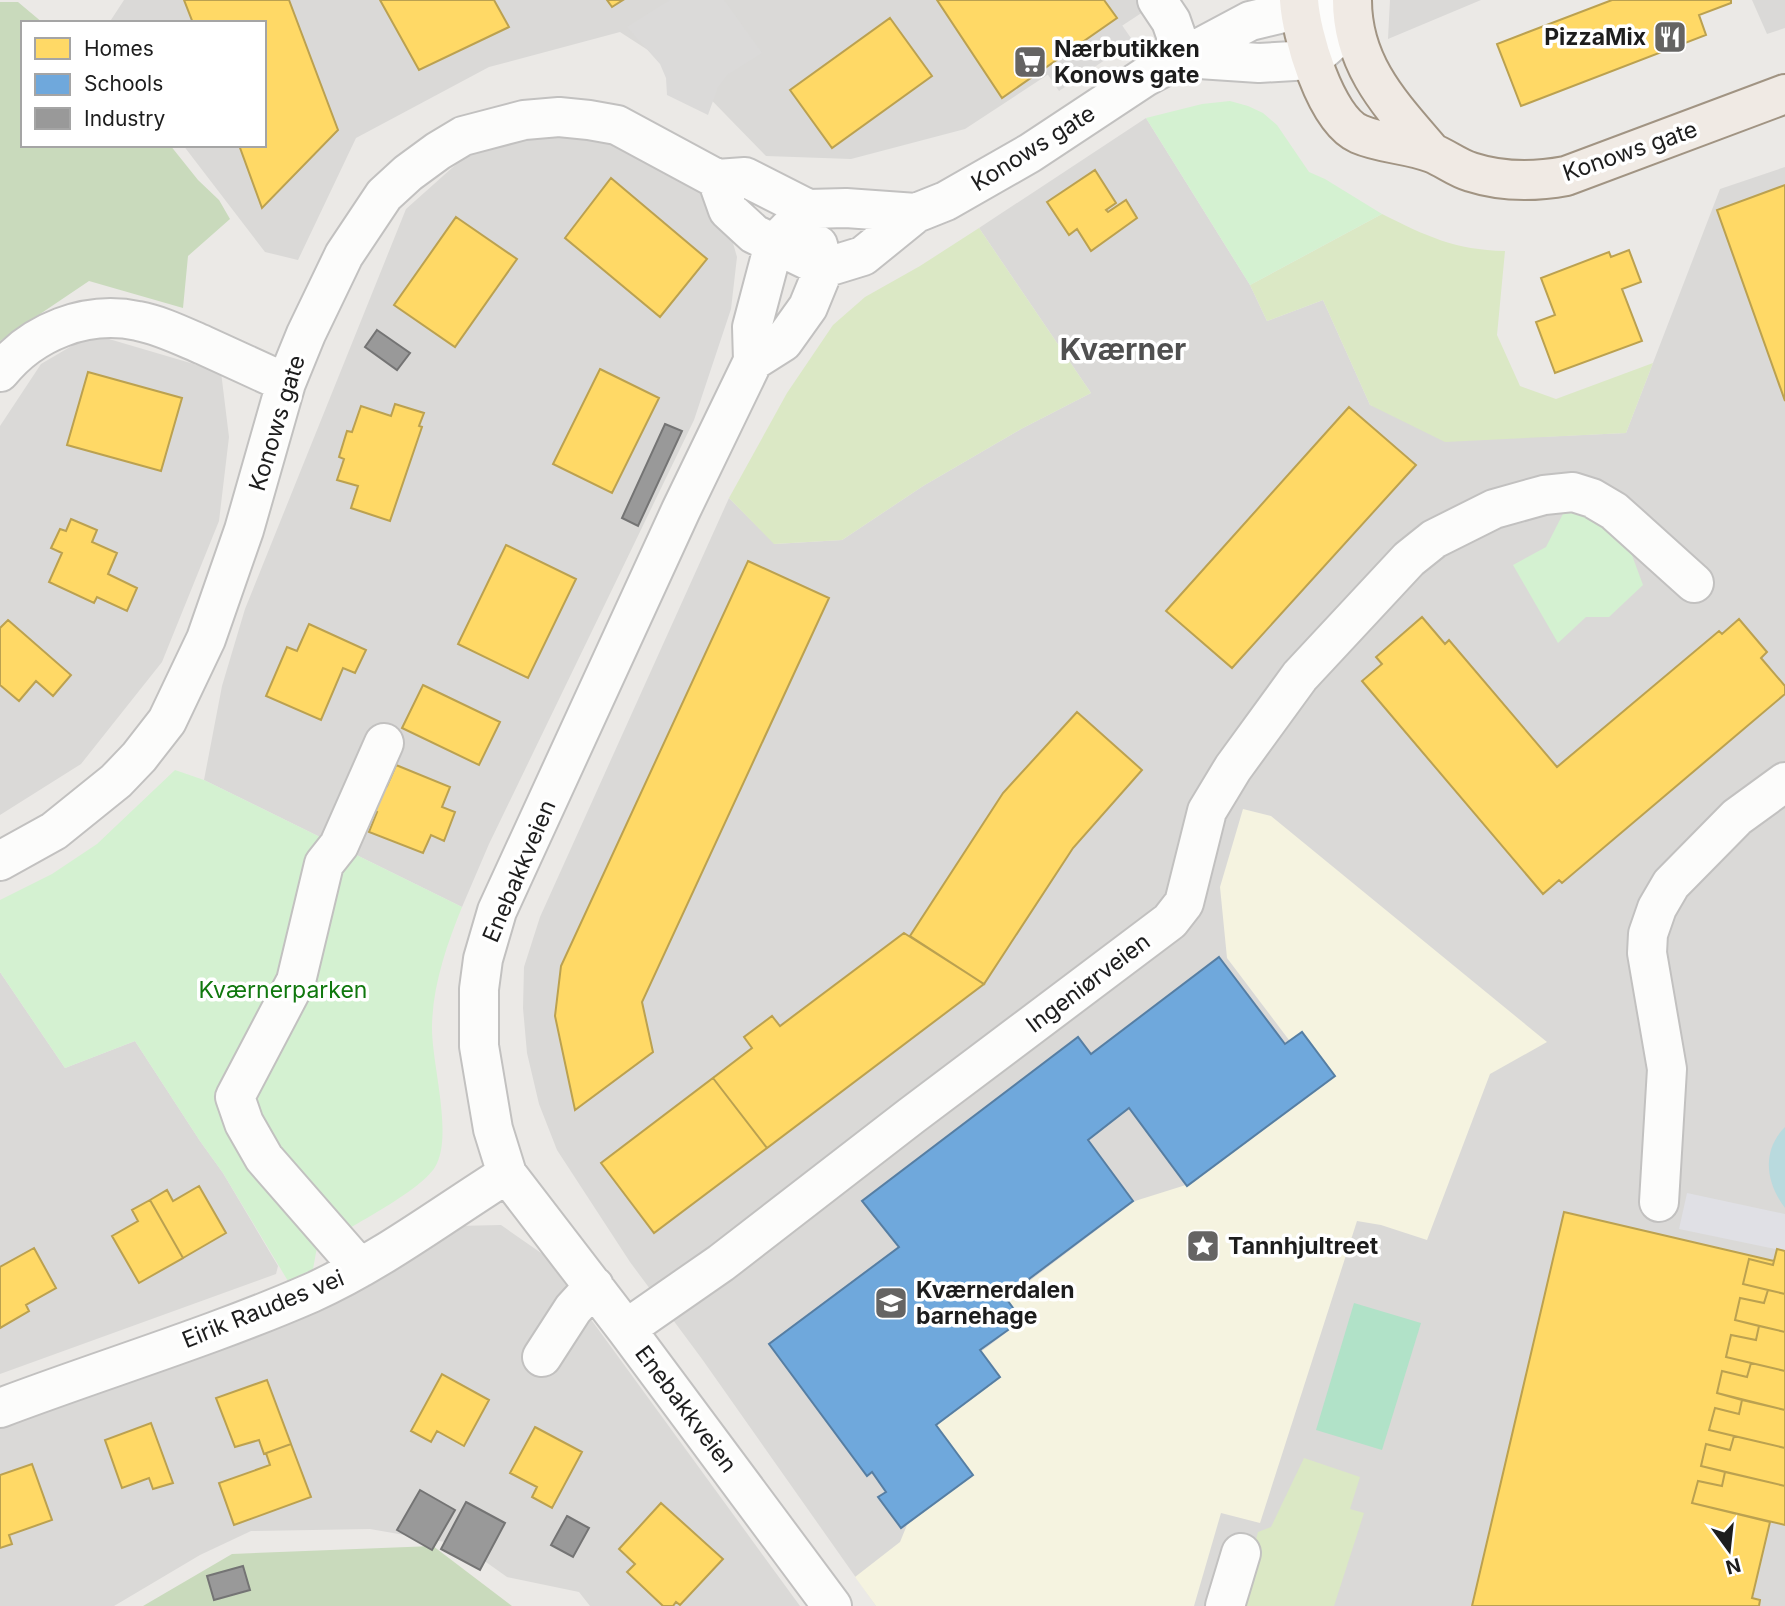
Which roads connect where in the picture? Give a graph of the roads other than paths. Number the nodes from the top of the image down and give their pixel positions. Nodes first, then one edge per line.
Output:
1 (1157, 0) edge
2 (1299, 4) edge
3 (1352, 12) edge
4 (1184, 58) junction
5 (1311, 60) junction
6 (1785, 94) edge
7 (1432, 153) junction
8 (717, 179) junction
9 (808, 209) junction
10 (916, 213) junction
11 (775, 244) junction
12 (824, 268) junction
13 (753, 361) junction
14 (0, 372) edge
15 (286, 383) junction
16 (1694, 583) dead end
17 (384, 743) dead end
18 (1785, 782) edge
19 (0, 861) edge
20 (507, 1174) junction
21 (1659, 1202) dead end
22 (360, 1268) junction
23 (594, 1286) junction
24 (626, 1329) junction
25 (542, 1357) dead end
26 (0, 1408) edge
27 (1241, 1553) dead end
28 (832, 1606) edge
29 (1225, 1606) edge

1 - 4 street
2 - 3 street, Konows gate
2 - 4 street, Konows gate
2 - 5 main road
3 - 5 street
3 - 7 main road, Konows gate
4 - 5 street, Konows gate
4 - 10 street, Konows gate
5 - 7 main road, Konows gate
6 - 7 main road, Konows gate
8 - 9 street, Konows gate
8 - 11 street
8 - 15 street, Konows gate
9 - 10 street, Konows gate
9 - 11 street, Enebakkveien
9 - 12 street
10 - 12 street, Konows gate
11 - 12 street
11 - 13 street, Enebakkveien
12 - 13 street
13 - 20 street, Enebakkveien
14 - 15 street
15 - 19 street, Konows gate
16 - 24 street, Ingeniørveien
17 - 22 street
18 - 21 street
20 - 22 street, Eirik Raudes vei
20 - 23 street, Enebakkveien
22 - 26 street, Eirik Raudes vei
23 - 24 street, Enebakkveien
23 - 25 street
24 - 28 street, Enebakkveien
27 - 29 street

